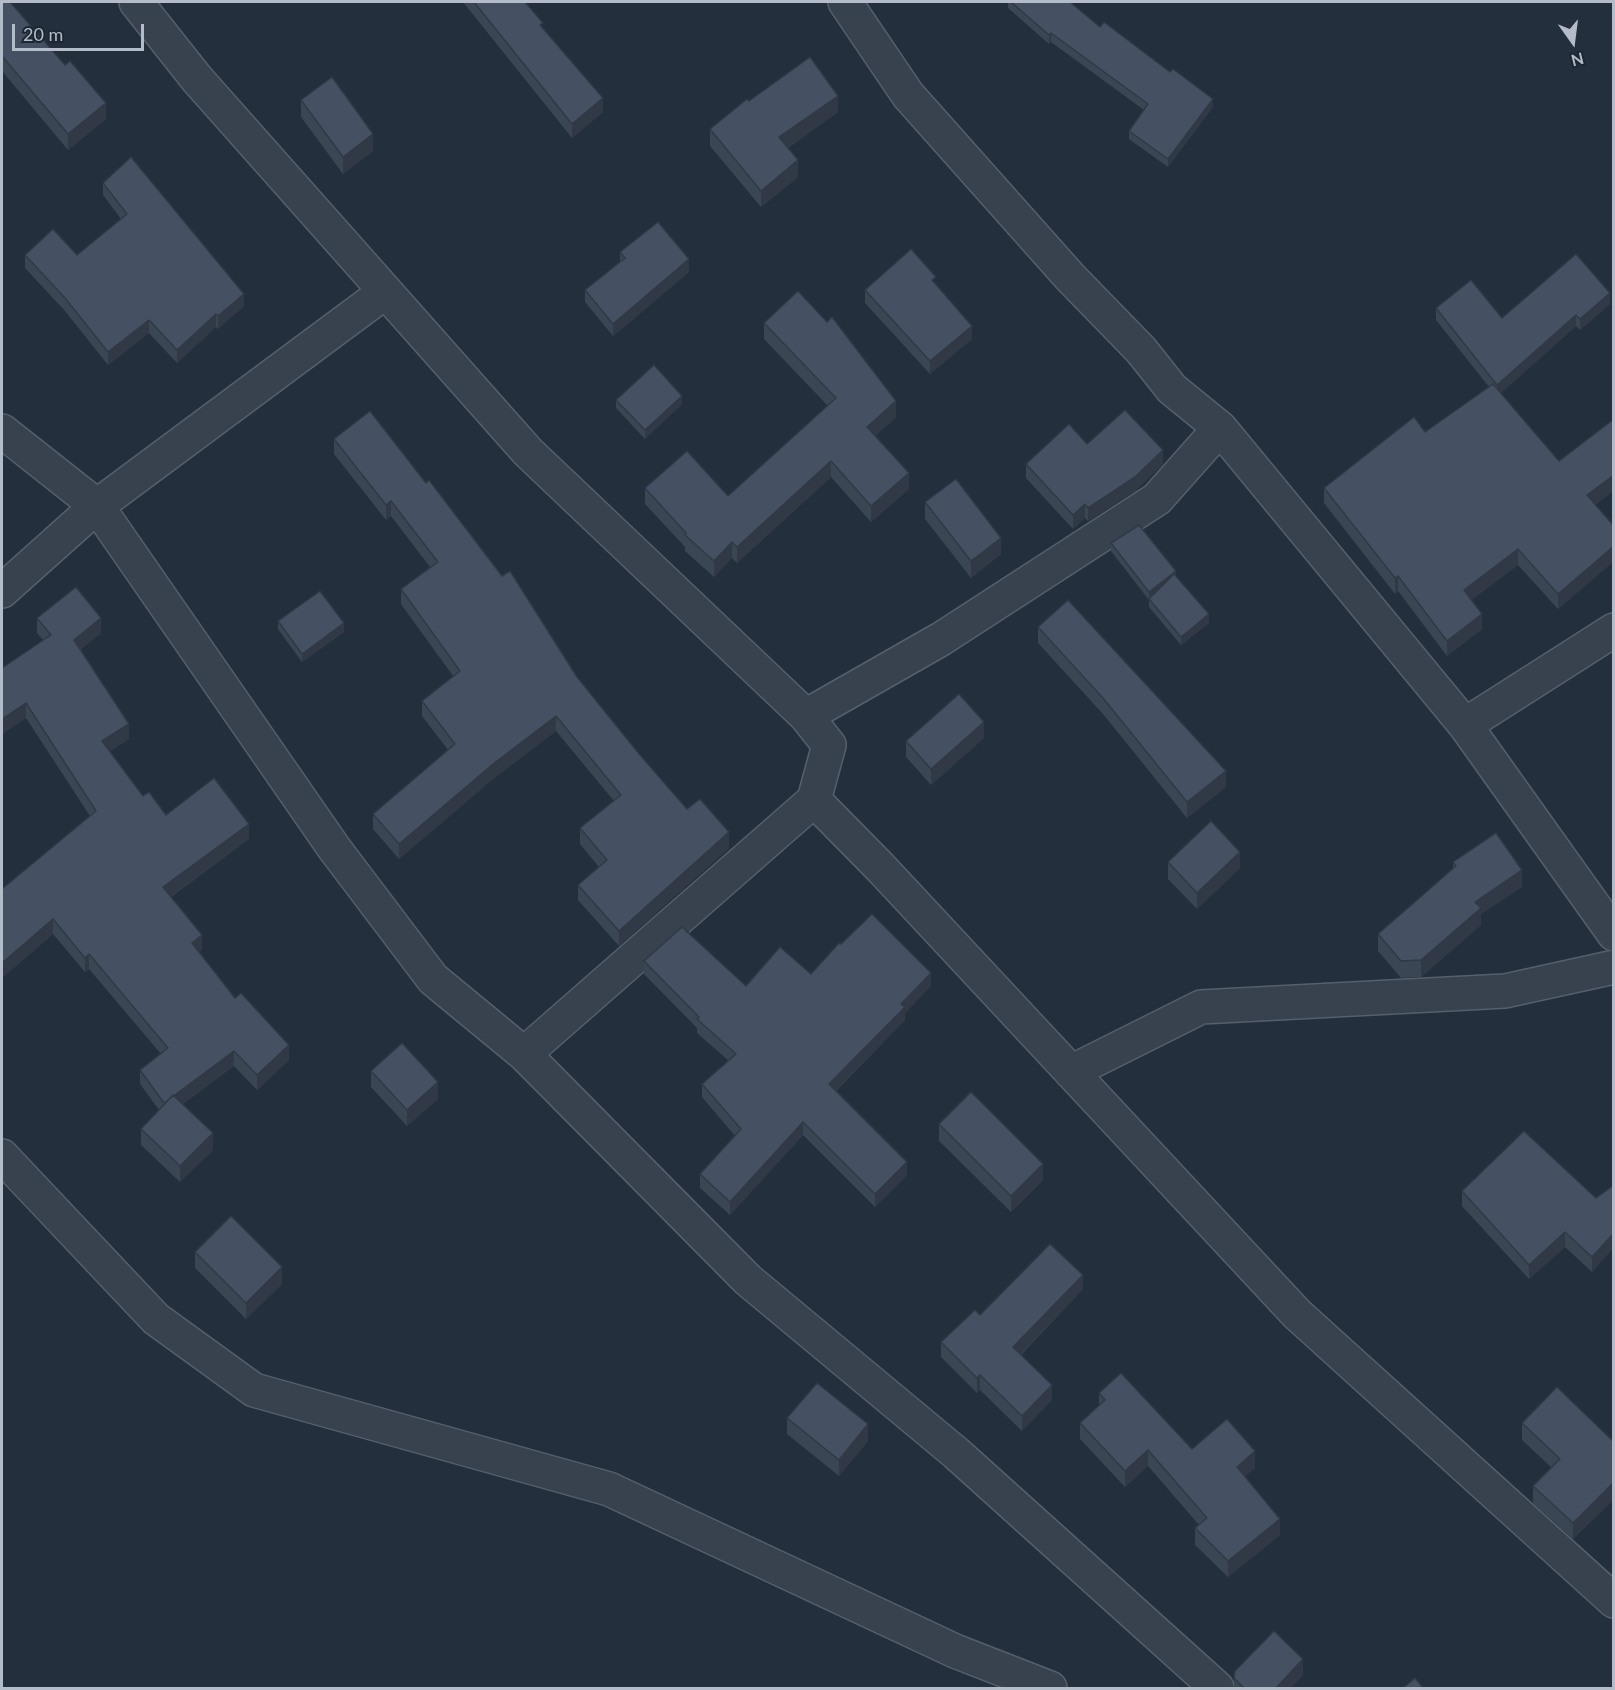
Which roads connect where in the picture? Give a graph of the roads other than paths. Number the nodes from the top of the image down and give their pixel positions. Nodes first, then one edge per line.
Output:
1 (136, 2) edge
2 (845, 2) edge
3 (385, 292) junction
4 (1220, 428) junction
5 (2, 431) edge
6 (97, 506) junction
7 (2, 591) edge
8 (1614, 630) edge
9 (806, 716) junction
10 (1465, 724) junction
11 (814, 800) junction
12 (1614, 934) edge
13 (1614, 967) edge
14 (524, 1054) junction
15 (1071, 1072) junction
16 (2, 1156) edge
17 (1609, 1587) edge
18 (1050, 1689) edge
19 (1217, 1689) edge

1 - 3 street
2 - 4 street
3 - 6 street
3 - 9 street
4 - 9 street
4 - 10 street
5 - 6 street
6 - 7 street
6 - 14 street
8 - 10 street
9 - 11 street
10 - 12 street
11 - 14 street
11 - 15 street
13 - 15 street
14 - 19 street
15 - 17 street
16 - 18 street

